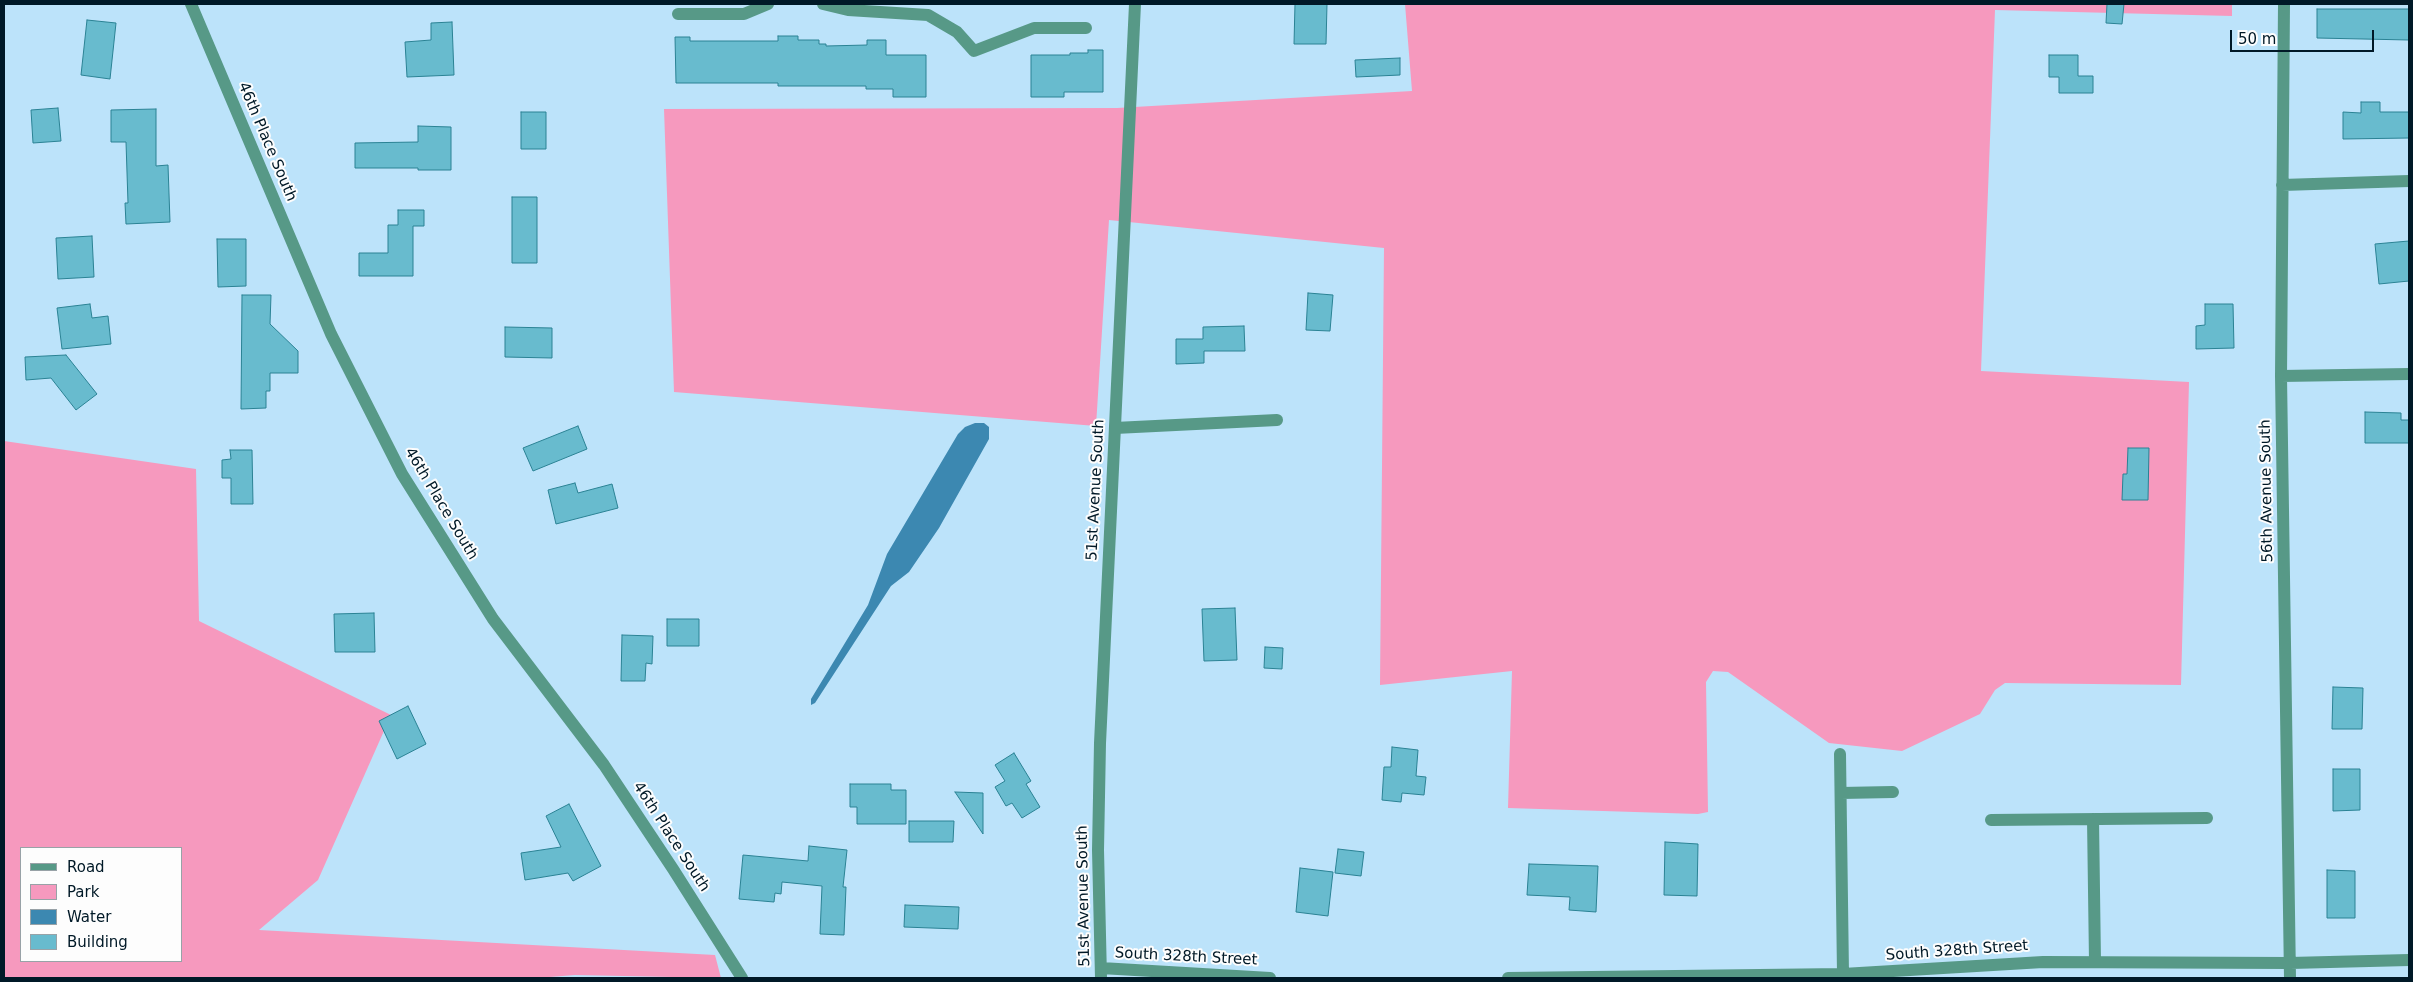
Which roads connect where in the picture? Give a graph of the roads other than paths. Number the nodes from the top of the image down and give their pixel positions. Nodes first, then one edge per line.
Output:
1 (191, 4) edge
2 (768, 4) edge
3 (822, 4) edge
4 (1135, 4) edge
5 (2284, 4) edge
6 (678, 14) dead end
7 (1086, 28) dead end
8 (2409, 181) edge
9 (2282, 185) junction
10 (2409, 374) edge
11 (2281, 376) junction
12 (1277, 420) dead end
13 (1115, 428) junction
14 (1840, 754) dead end
15 (1893, 792) dead end
16 (1841, 793) junction
17 (2206, 818) dead end
18 (2093, 819) junction
19 (1991, 820) dead end
20 (2409, 960) edge
21 (2095, 962) junction
22 (2290, 964) junction
23 (1101, 973) edge
24 (1843, 974) junction
25 (742, 978) edge
26 (1270, 978) edge
27 (1508, 978) edge
28 (2290, 978) edge

1 - 25 street, 46th Place South
2 - 6 street
3 - 7 street
4 - 13 street, 51st Avenue South
5 - 9 street, 56th Avenue South
8 - 9 street
9 - 11 street, 56th Avenue South
10 - 11 street
11 - 22 street, 56th Avenue South
12 - 13 street
13 - 23 street, 51st Avenue South
14 - 16 street
15 - 16 street
16 - 24 street
17 - 18 street
18 - 19 street
18 - 21 street
20 - 22 street, South 328th Street
21 - 22 street, South 328th Street
21 - 24 street, South 328th Street
22 - 28 street, 56th Avenue South
23 - 26 street, South 328th Street
24 - 27 street, South 328th Street

